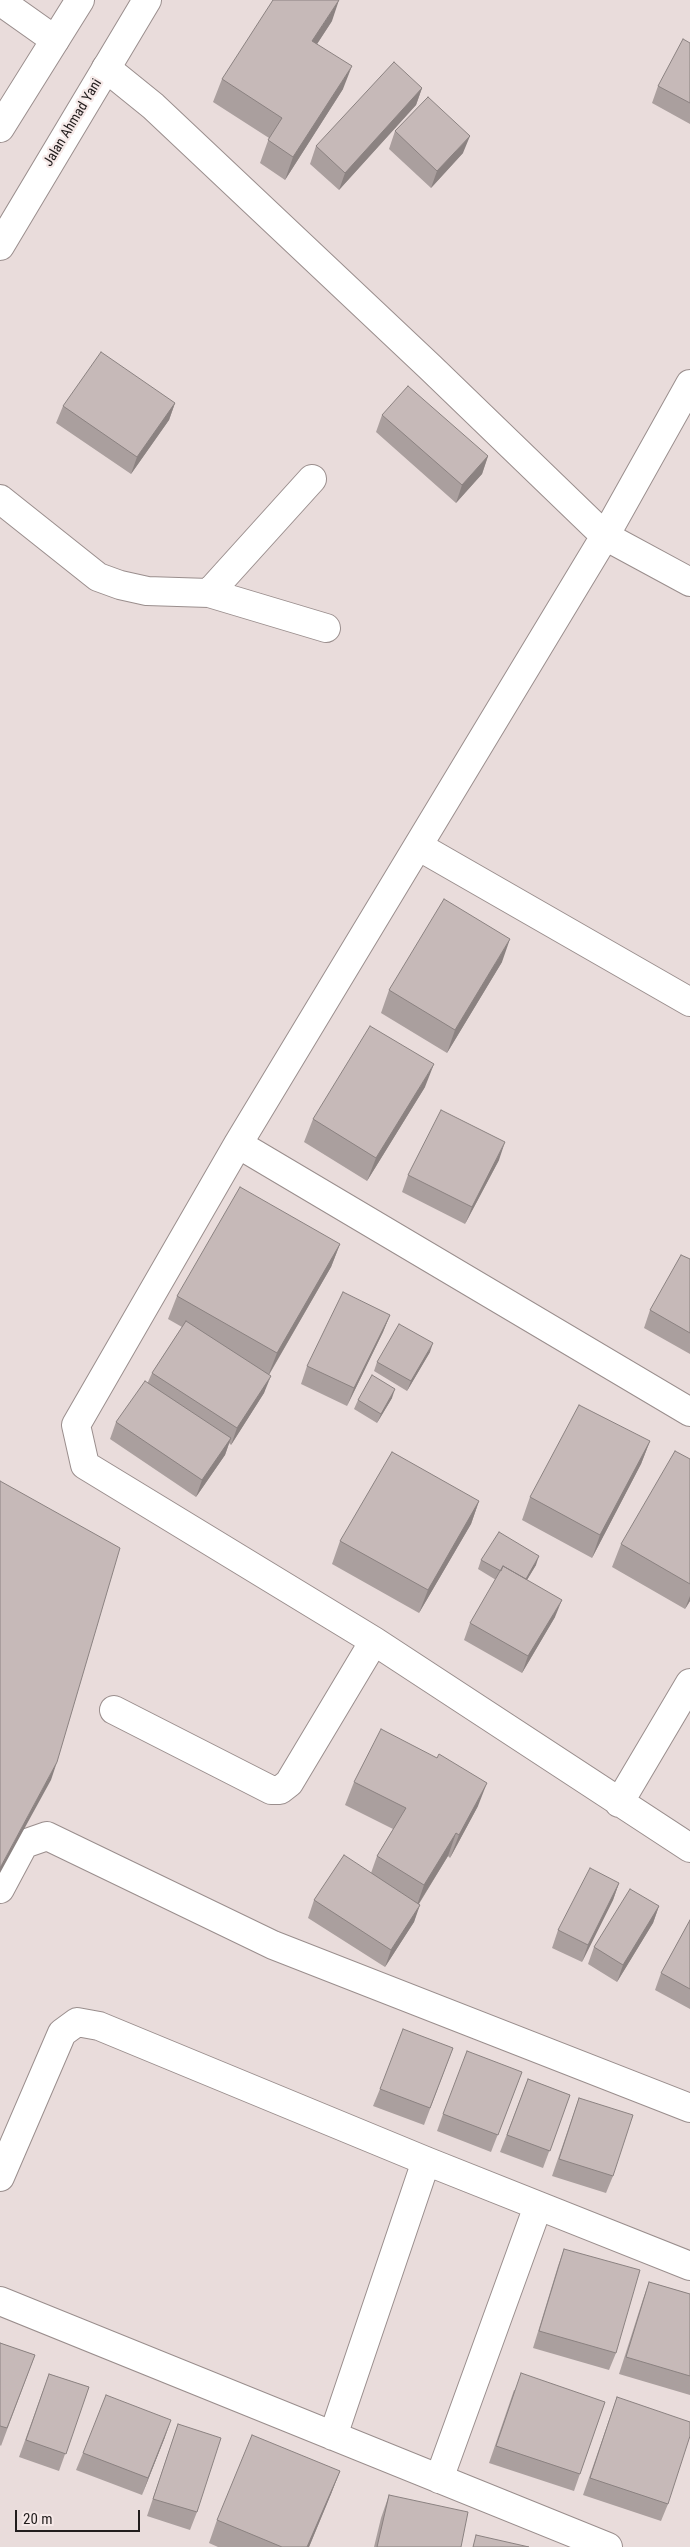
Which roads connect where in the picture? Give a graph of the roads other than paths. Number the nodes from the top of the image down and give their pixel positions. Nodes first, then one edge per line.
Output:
1 (80, 0) edge
2 (147, 0) edge
3 (0, 1) edge
4 (56, 40) junction
5 (106, 68) junction
6 (0, 128) edge
7 (0, 246) edge
8 (690, 384) edge
9 (312, 479) dead end
10 (0, 499) edge
11 (605, 536) junction
12 (690, 582) edge
13 (209, 593) junction
14 (326, 628) dead end
15 (418, 846) junction
16 (690, 1002) edge
17 (238, 1144) junction
18 (690, 1412) edge
19 (374, 1641) junction
20 (690, 1683) edge
21 (114, 1710) dead end
22 (619, 1803) junction
23 (690, 1848) edge
24 (0, 1889) edge
25 (690, 2108) edge
26 (426, 2161) junction
27 (0, 2177) edge
28 (538, 2206) junction
29 (690, 2266) edge
30 (0, 2302) edge
31 (333, 2436) junction
32 (439, 2479) junction
33 (608, 2547) edge

1 - 4 main road
2 - 5 main road, Jalan Ahmad Yani
3 - 4 main road
4 - 6 main road
5 - 7 main road, Jalan Ahmad Yani
5 - 11 main road
8 - 11 main road
9 - 13 main road
10 - 13 main road
11 - 12 main road
11 - 15 main road
13 - 14 main road
15 - 16 main road
15 - 17 main road
17 - 18 main road
17 - 19 main road
19 - 21 main road
19 - 22 main road
20 - 22 main road
22 - 23 main road
24 - 25 main road
26 - 27 main road
26 - 28 main road
26 - 31 main road
28 - 29 main road
28 - 32 main road
30 - 31 main road
31 - 32 main road
32 - 33 main road

